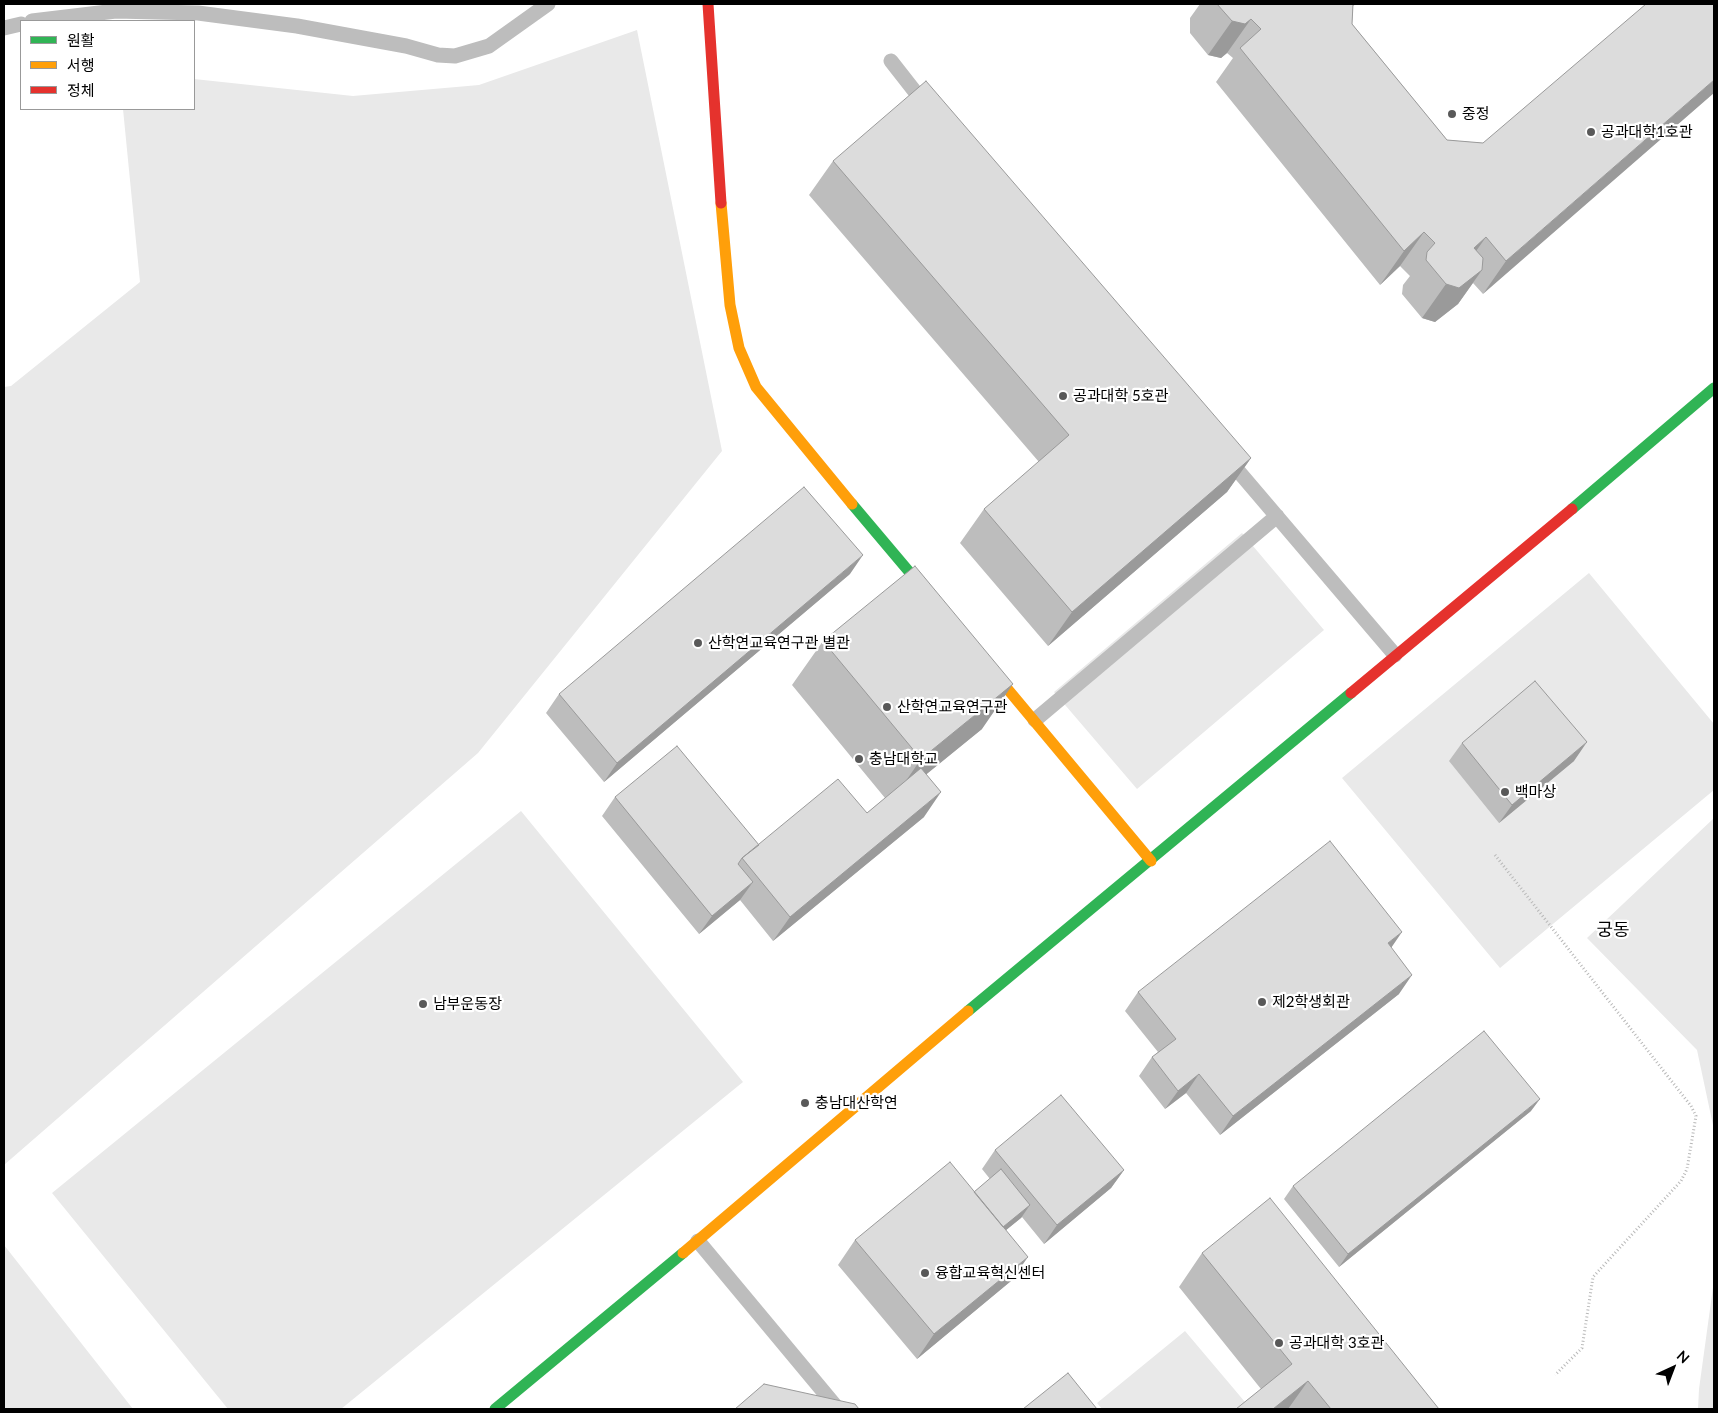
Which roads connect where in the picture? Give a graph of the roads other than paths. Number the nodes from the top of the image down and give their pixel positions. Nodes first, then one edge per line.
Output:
1 (548, 4) edge
2 (708, 4) edge
3 (41, 20) edge
4 (20, 24) edge
5 (4, 28) edge
6 (891, 61) dead end
7 (937, 120) edge
8 (1714, 388) edge
9 (1220, 449) edge
10 (1277, 516) junction
11 (938, 606) edge
12 (977, 652) edge
13 (1394, 655) junction
14 (1035, 720) junction
15 (1150, 861) junction
16 (698, 1241) junction
17 (495, 1409) edge
18 (838, 1409) edge

1 - 3 lane
2 - 11 street
4 - 5 lane
6 - 7 lane
8 - 13 street
9 - 10 lane
10 - 13 lane
10 - 14 lane
12 - 14 street
13 - 15 street
14 - 15 street
15 - 16 street
16 - 17 street
16 - 18 lane

